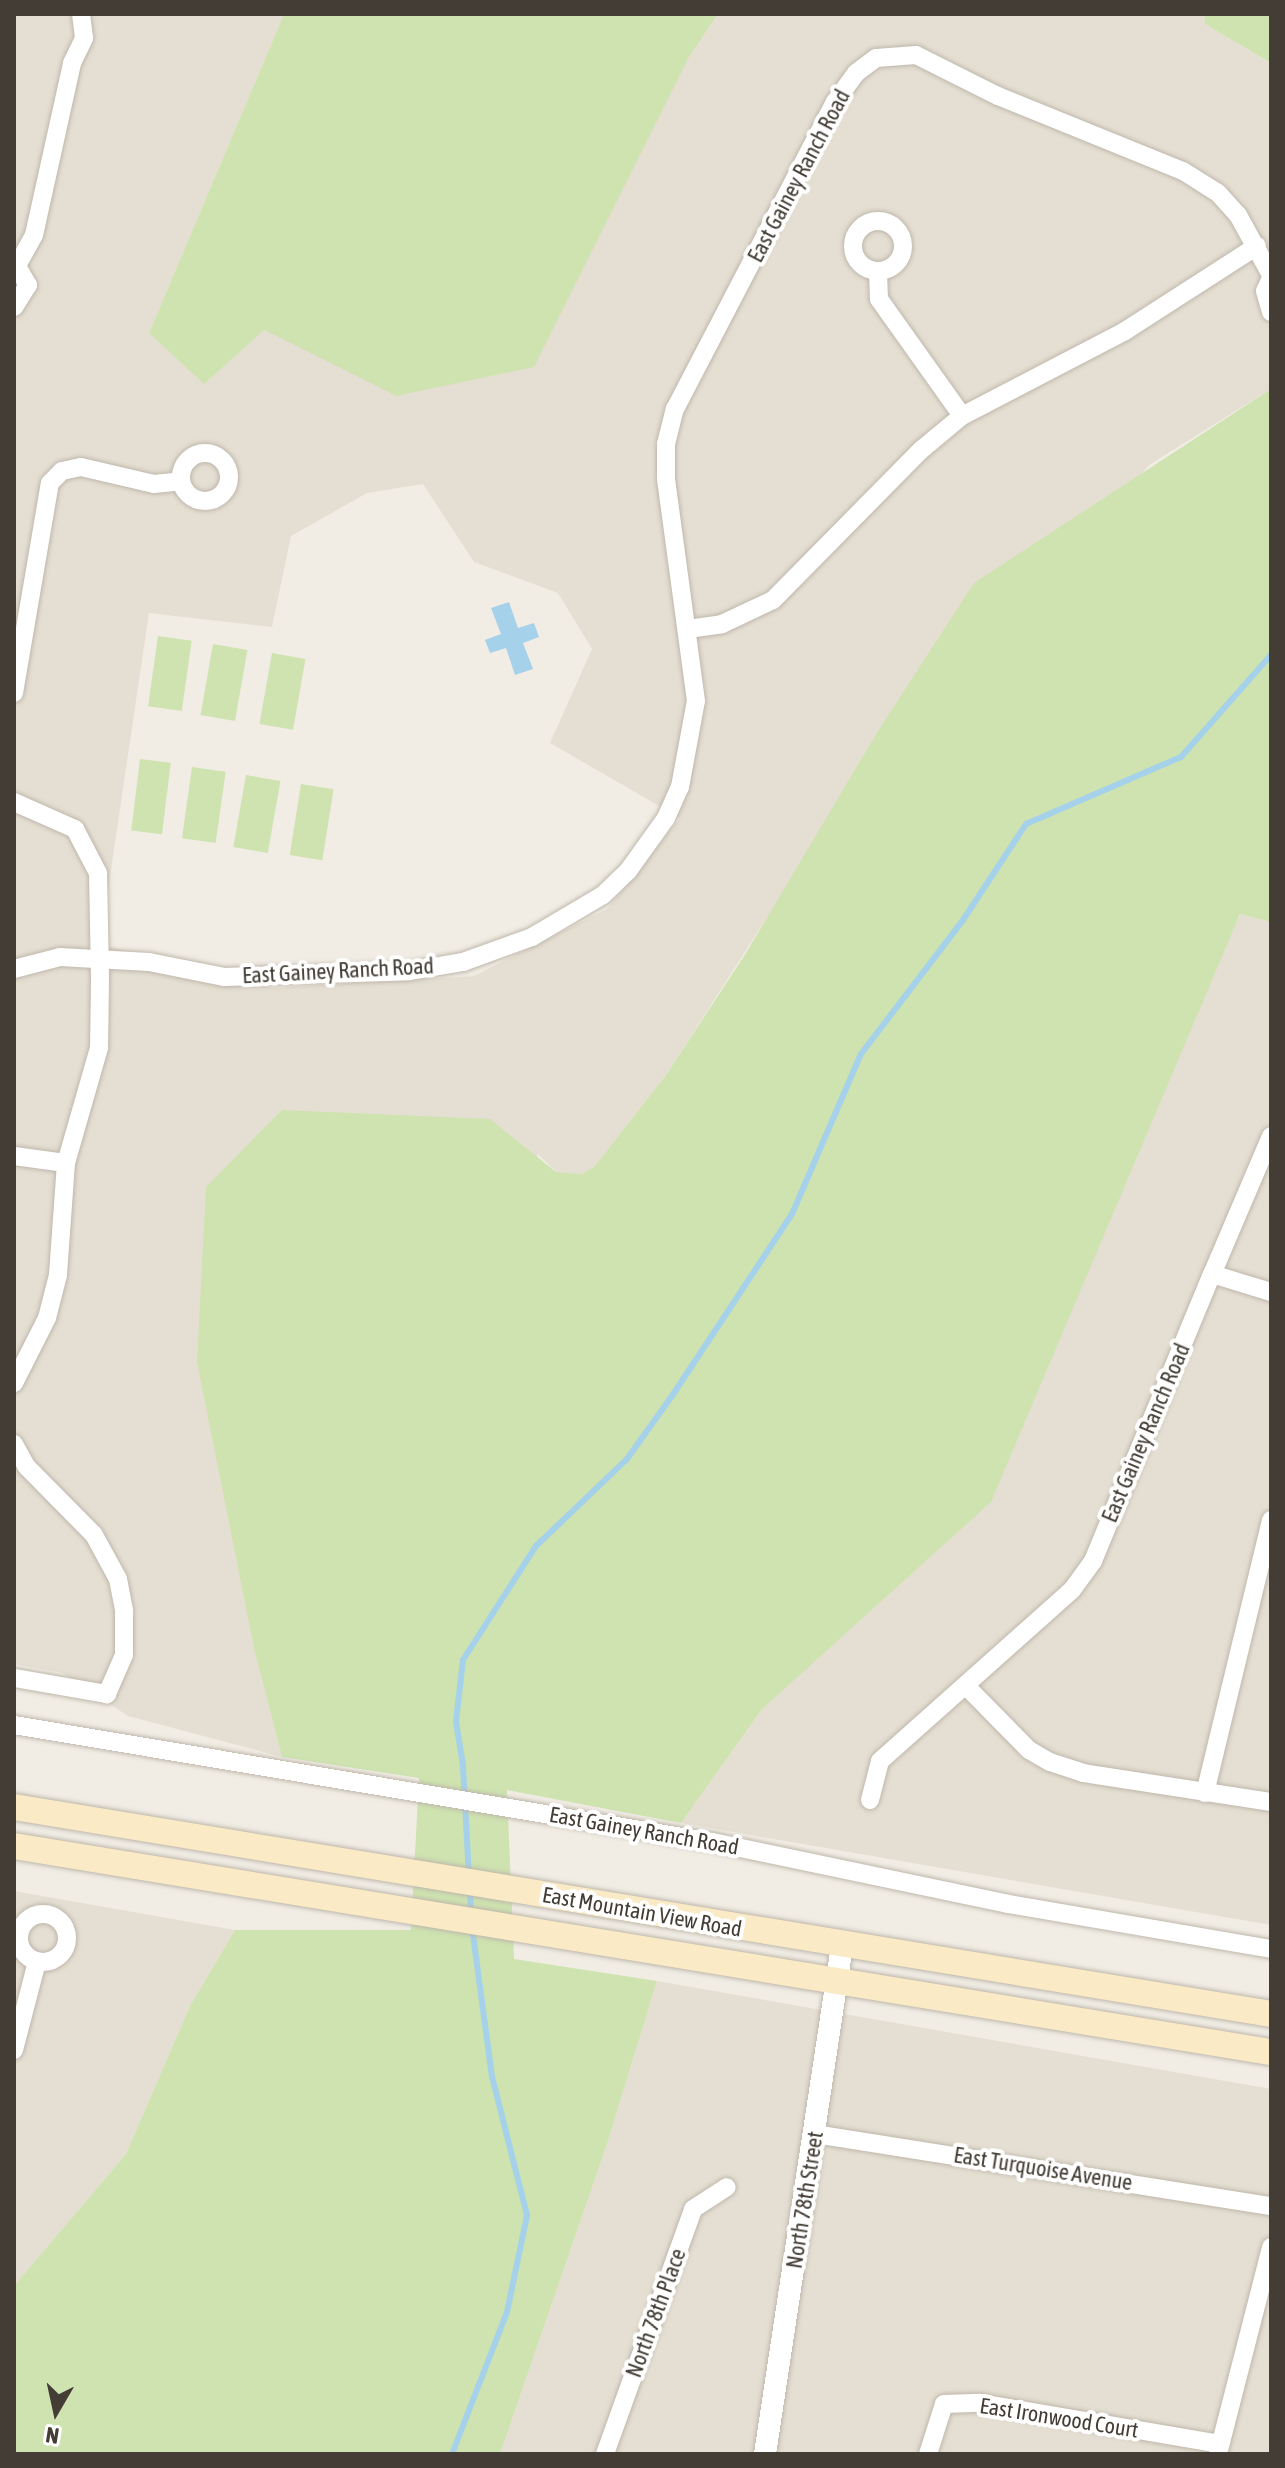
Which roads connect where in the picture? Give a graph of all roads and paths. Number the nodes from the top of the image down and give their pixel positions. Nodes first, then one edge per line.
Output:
1 (81, 14) edge
2 (1257, 246) junction
3 (16, 263) edge
4 (878, 271) dead end
5 (1271, 276) edge
6 (14, 307) edge
7 (1271, 312) edge
8 (962, 416) junction
9 (181, 481) dead end
10 (688, 629) junction
11 (14, 693) edge
12 (14, 803) edge
13 (100, 958) junction
14 (14, 969) edge
15 (1271, 1136) edge
16 (14, 1156) edge
17 (66, 1163) junction
18 (1212, 1274) junction
19 (1271, 1292) edge
20 (14, 1383) edge
21 (14, 1444) edge
22 (1271, 1520) edge
23 (14, 1678) edge
24 (968, 1688) junction
25 (14, 1725) edge
26 (1205, 1793) junction
27 (870, 1800) dead end
28 (1271, 1802) edge
29 (14, 1807) edge
30 (14, 1846) edge
31 (842, 1946) junction
32 (1271, 1949) edge
33 (37, 1962) dead end
34 (837, 1981) junction
35 (1271, 2014) edge
36 (14, 2050) edge
37 (1271, 2052) edge
38 (815, 2134) junction
39 (727, 2187) dead end
40 (1271, 2206) edge
41 (1271, 2247) edge
42 (1219, 2449) edge
43 (605, 2454) edge
44 (765, 2454) edge
45 (928, 2454) edge

1 - 3 street
2 - 5 street, East Gainey Ranch Road
2 - 8 street
2 - 10 street, East Gainey Ranch Road
3 - 6 street
4 - 8 street
5 - 7 street, East Gainey Ranch Road
8 - 10 street
9 - 11 street
10 - 13 street, East Gainey Ranch Road
12 - 13 street
13 - 14 street, East Gainey Ranch Road
13 - 17 street
15 - 18 street, East Gainey Ranch Road
16 - 17 street
17 - 20 street
18 - 19 street
18 - 24 street, East Gainey Ranch Road
21 - 23 street
22 - 26 street
24 - 26 street
24 - 27 street, East Gainey Ranch Road
25 - 32 street, East Gainey Ranch Road
26 - 28 street
29 - 31 main road, East Mountain View Road
30 - 34 main road, East Mountain View Road
31 - 34 street, North 78th Street
31 - 35 main road, East Mountain View Road
33 - 36 street
34 - 37 main road, East Mountain View Road
34 - 38 street, North 78th Street
38 - 40 street, East Turquoise Avenue
38 - 44 street, North 78th Street
39 - 43 street, North 78th Place
41 - 42 street
42 - 45 street, East Ironwood Court

